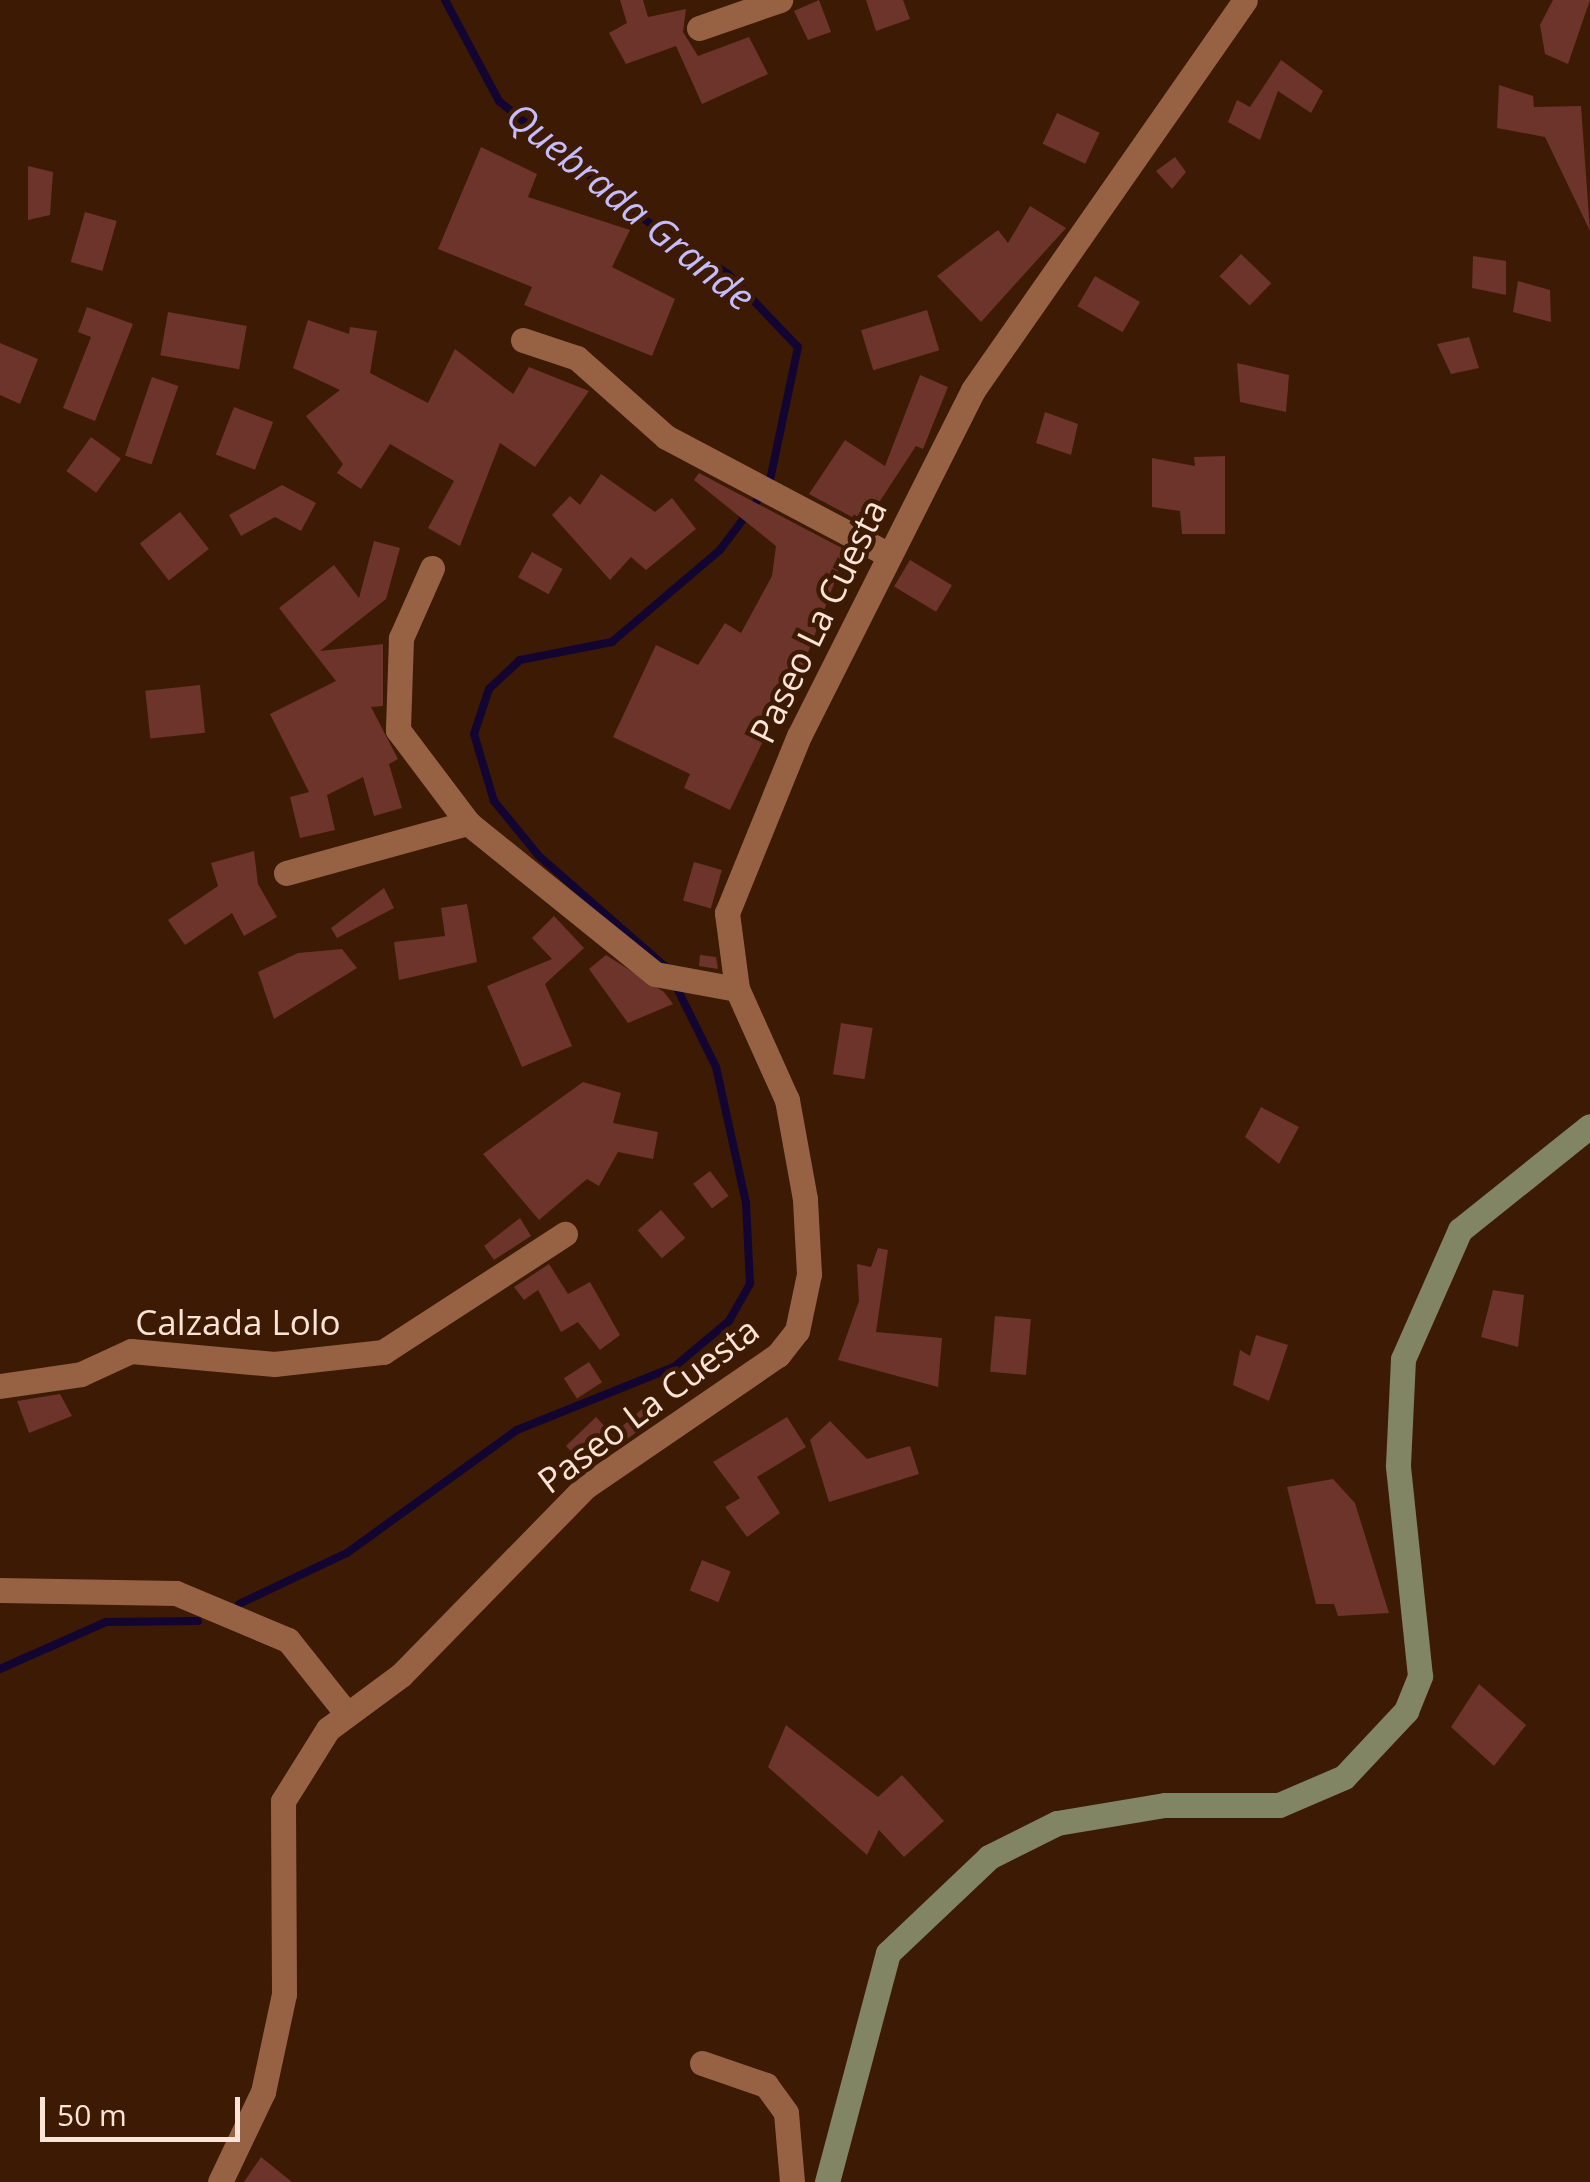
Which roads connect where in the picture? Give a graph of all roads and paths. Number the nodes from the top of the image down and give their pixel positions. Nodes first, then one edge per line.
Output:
1 (780, 0) edge
2 (1241, 1) edge
3 (699, 28) dead end
4 (523, 340) dead end
5 (889, 555) junction
6 (432, 568) dead end
7 (468, 822) junction
8 (286, 873) dead end
9 (737, 989) junction
10 (1590, 1126) edge
11 (565, 1234) dead end
12 (0, 1386) edge
13 (0, 1590) edge
14 (348, 1714) junction
15 (702, 2063) dead end
16 (220, 2182) edge
17 (792, 2182) edge
18 (827, 2182) edge

1 - 3 street
2 - 5 street, Paseo La Cuesta
4 - 5 street
5 - 9 street, Paseo La Cuesta
6 - 7 street
7 - 8 street
7 - 9 street
9 - 14 street, Paseo La Cuesta
10 - 18 street
11 - 12 street, Calzada Lolo
13 - 14 street
14 - 16 street, Paseo La Cuesta
15 - 17 street

